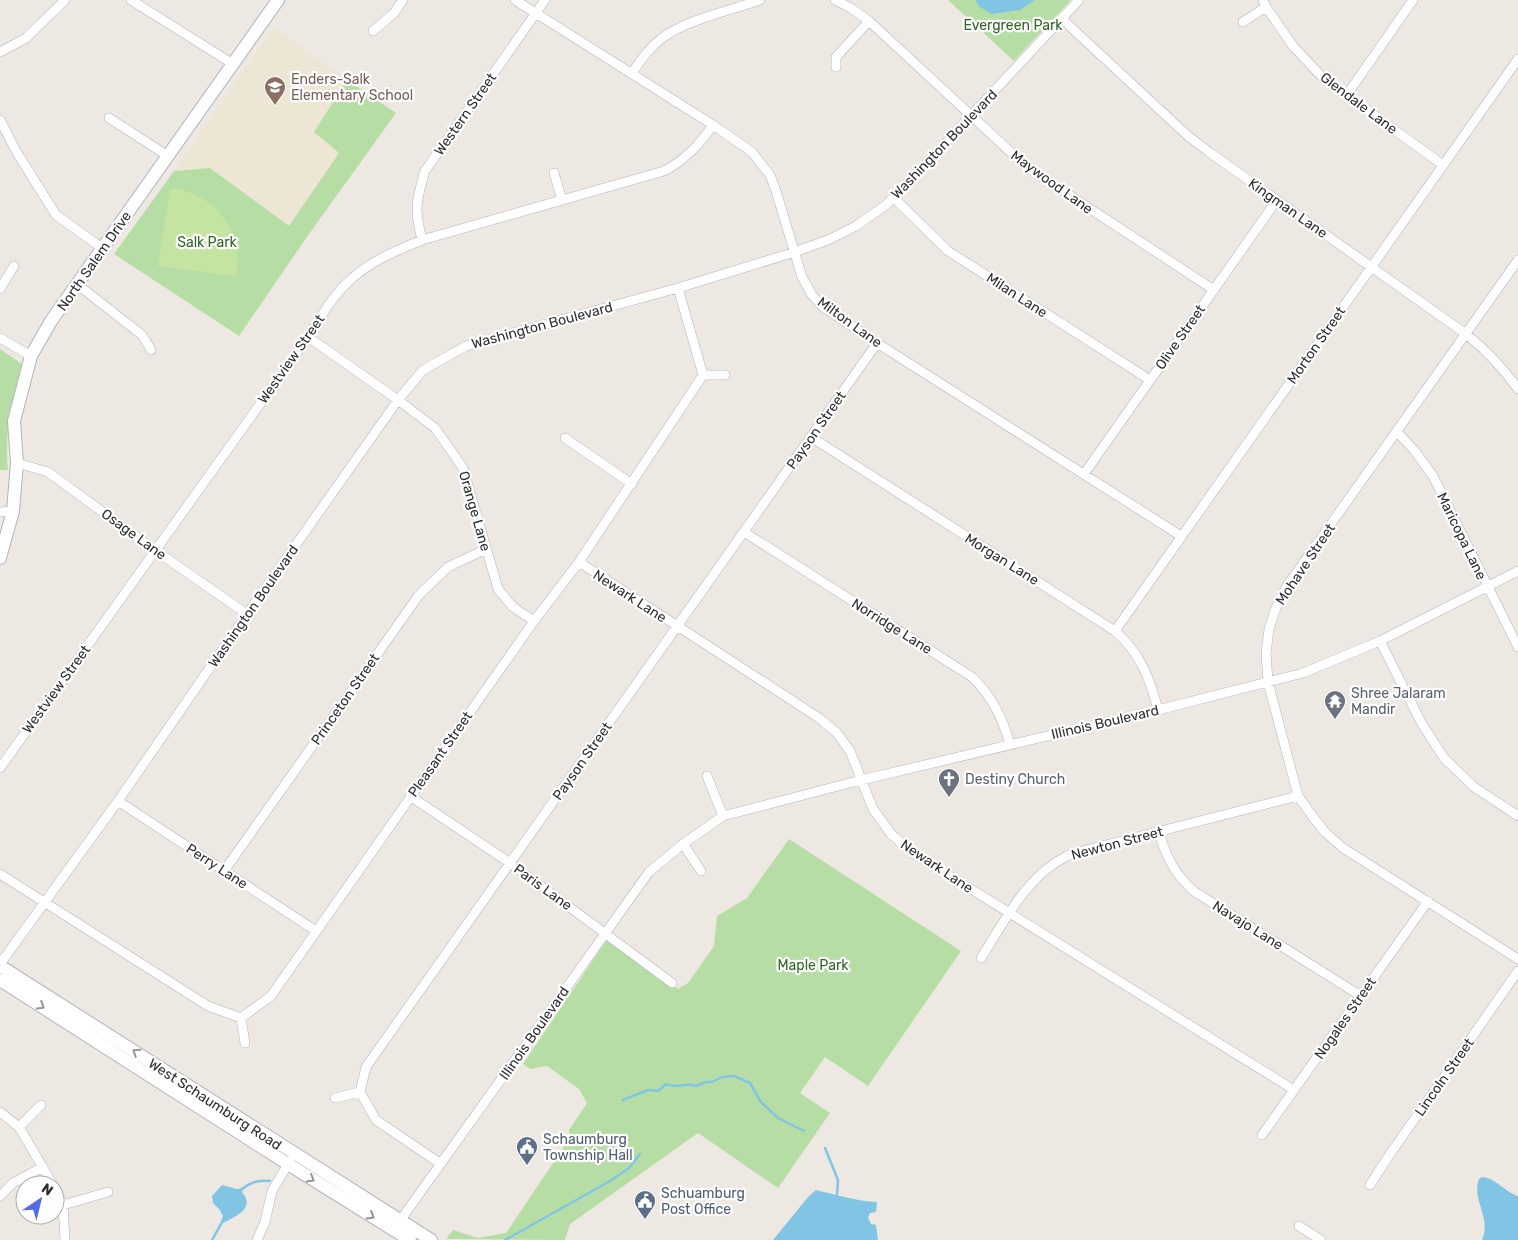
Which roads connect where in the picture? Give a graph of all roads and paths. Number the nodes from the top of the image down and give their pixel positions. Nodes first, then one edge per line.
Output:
1 (65, 0) edge
2 (132, 0) edge
3 (278, 0) edge
4 (403, 0) edge
5 (515, 0) edge
6 (545, 0) edge
7 (760, 0) edge
8 (835, 0) edge
9 (1079, 0) edge
10 (1413, 0) edge
11 (1264, 4) edge
12 (536, 13) junction
13 (1062, 19) junction
14 (869, 20) junction
15 (1243, 22) dead end
16 (373, 31) dead end
17 (0, 52) edge
18 (1518, 59) edge
19 (233, 64) junction
20 (836, 67) dead end
21 (632, 73) junction
22 (1346, 96) junction
23 (971, 116) junction
24 (109, 118) dead end
25 (0, 120) edge
26 (713, 125) junction
27 (168, 156) junction
28 (1443, 165) junction
29 (554, 173) dead end
30 (894, 198) junction
31 (562, 200) junction
32 (1277, 200) junction
33 (422, 240) junction
34 (102, 248) junction
35 (795, 252) junction
36 (1518, 260) edge
37 (14, 266) dead end
38 (1372, 267) junction
39 (78, 285) junction
40 (678, 288) junction
41 (0, 289) edge
42 (1214, 290) junction
43 (1466, 334) junction
44 (308, 337) junction
45 (0, 338) edge
46 (877, 343) junction
47 (151, 350) dead end
48 (31, 356) junction
49 (703, 375) junction
50 (725, 375) dead end
51 (1150, 380) junction
52 (1518, 389) edge
53 (398, 400) junction
54 (1397, 432) junction
55 (565, 438) dead end
56 (811, 438) junction
57 (17, 463) junction
58 (1084, 474) junction
59 (632, 484) junction
60 (13, 511) junction
61 (0, 512) edge
62 (744, 532) junction
63 (1181, 536) junction
64 (486, 549) junction
65 (156, 551) junction
66 (0, 558) edge
67 (579, 562) junction
68 (1518, 571) edge
69 (1487, 586) junction
70 (247, 614) junction
71 (534, 621) junction
72 (677, 626) junction
73 (1115, 631) junction
74 (1380, 641) junction
75 (1518, 647) edge
76 (1268, 682) junction
77 (1158, 710) junction
78 (1010, 745) junction
79 (0, 768) edge
80 (707, 776) dead end
81 (861, 780) junction
82 (410, 796) junction
83 (1298, 796) junction
84 (118, 801) junction
85 (723, 816) junction
86 (1518, 816) edge
87 (1159, 832) junction
88 (683, 844) junction
89 (510, 863) junction
90 (224, 871) junction
91 (701, 871) dead end
92 (0, 874) edge
93 (1428, 901) junction
94 (45, 904) junction
95 (1010, 913) junction
96 (316, 932) junction
97 (605, 933) junction
98 (981, 958) dead end
99 (1518, 959) edge
100 (0, 965) edge
101 (1518, 971) edge
102 (0, 980) edge
103 (672, 983) dead end
104 (1362, 996) junction
105 (241, 1018) junction
106 (245, 1043) dead end
107 (1294, 1090) junction
108 (360, 1092) junction
109 (335, 1098) dead end
110 (41, 1105) dead end
111 (0, 1112) edge
112 (19, 1127) junction
113 (1262, 1135) dead end
114 (291, 1159) junction
115 (441, 1164) junction
116 (43, 1167) junction
117 (47, 1175) edge
118 (1370, 1185) dead end
119 (108, 1192) dead end
120 (0, 1196) edge
121 (65, 1204) edge
122 (64, 1225) edge
123 (397, 1225) junction
124 (1299, 1226) dead end
125 (413, 1237) edge
126 (65, 1240) edge
127 (257, 1240) edge
128 (431, 1240) edge
129 (1321, 1240) edge

1 - 17 street
2 - 19 street
3 - 19 main road, North Salem Drive
4 - 16 street
5 - 12 street, Milton Lane
6 - 12 street, Western Street
7 - 21 street
8 - 14 street, Maywood Lane
9 - 13 street, Washington Boulevard
10 - 22 street
11 - 15 street, Glendale Lane
11 - 22 street, Glendale Lane
12 - 21 street, Milton Lane
12 - 33 street, Western Street
13 - 23 street, Washington Boulevard
13 - 32 street, Kingman Lane
14 - 20 street
14 - 23 street, Maywood Lane
18 - 28 street, Morton Street
19 - 27 main road, North Salem Drive
21 - 26 street, Milton Lane
22 - 28 street, Glendale Lane
23 - 30 street, Washington Boulevard
23 - 42 street, Maywood Lane
24 - 27 street
25 - 34 street
26 - 31 street, Westview Street
26 - 35 street, Milton Lane
27 - 34 main road, North Salem Drive
28 - 38 street, Morton Street
29 - 31 street
30 - 35 street, Washington Boulevard
30 - 51 street, Milan Lane
31 - 33 street, Westview Street
32 - 38 street, Kingman Lane
32 - 42 street, Olive Street
33 - 44 street, Westview Street
34 - 39 main road, North Salem Drive
35 - 40 street, Washington Boulevard
35 - 46 street, Milton Lane
36 - 43 street, Mohave Street
37 - 41 street
38 - 43 street, Kingman Lane
38 - 63 street, Morton Street
39 - 47 street
39 - 48 main road, North Salem Drive
40 - 49 street
40 - 53 street, Washington Boulevard
42 - 51 street, Olive Street
43 - 52 street, Kingman Lane
43 - 54 street, Mohave Street
44 - 53 street, Orange Lane
44 - 65 street, Westview Street
45 - 48 street
46 - 56 street, Payson Street
46 - 58 street, Milton Lane
48 - 57 main road, North Salem Drive
49 - 50 street
49 - 59 street, Pleasant Street
51 - 58 street, Olive Street
53 - 64 street, Orange Lane
53 - 70 street, Washington Boulevard
54 - 69 street, Maricopa Lane
54 - 76 street, Mohave Street
55 - 59 street
56 - 62 street, Payson Street
56 - 73 street, Morgan Lane
57 - 60 main road, North Salem Drive
57 - 65 street, Osage Lane
58 - 63 street, Milton Lane
59 - 67 street, Pleasant Street
60 - 61 street
60 - 66 main road, North Salem Drive
62 - 72 street, Payson Street
62 - 78 street, Norridge Lane
63 - 73 street, Morton Street
64 - 71 street, Orange Lane
64 - 90 street, Princeton Street
65 - 70 street, Osage Lane
65 - 79 street, Westview Street
67 - 71 street, Pleasant Street
67 - 72 street, Newark Lane
68 - 69 street, Illinois Boulevard
69 - 74 street, Illinois Boulevard
69 - 75 street, Maricopa Lane
70 - 84 street, Washington Boulevard
71 - 82 street, Pleasant Street
72 - 81 street, Newark Lane
72 - 89 street, Payson Street
73 - 77 street, Morgan Lane
74 - 76 street, Illinois Boulevard
74 - 86 street
76 - 77 street, Illinois Boulevard
76 - 83 street, Mohave Street
77 - 78 street, Illinois Boulevard
78 - 81 street, Illinois Boulevard
80 - 85 street
81 - 85 street, Illinois Boulevard
81 - 95 street, Newark Lane
82 - 89 street, Paris Lane
82 - 96 street, Pleasant Street
83 - 87 street, Newton Street
83 - 93 street, Mohave Street
84 - 90 street, Perry Lane
84 - 94 street, Washington Boulevard
85 - 88 street, Illinois Boulevard
87 - 95 street, Newton Street
87 - 104 street, Navajo Lane
88 - 91 street
88 - 97 street, Illinois Boulevard
89 - 97 street, Paris Lane
89 - 108 street, Payson Street
90 - 96 street, Perry Lane
92 - 94 street
93 - 99 street, Mohave Street
93 - 104 street, Nogales Street
94 - 100 street, Washington Boulevard
94 - 105 street
95 - 98 street, Newton Street
95 - 107 street, Newark Lane
96 - 105 street, Pleasant Street
97 - 103 street, Paris Lane
97 - 115 street, Illinois Boulevard
114 -> 100 main road, West Schaumburg Road
101 - 118 street, Lincoln Street
102 -> 114 main road, West Schaumburg Road
104 - 107 street, Nogales Street
105 - 106 street
107 - 113 street, Nogales Street
108 - 109 street
108 - 115 street
110 - 112 street
111 - 112 street
112 - 116 street
114 - 123 main road, West Schaumburg Road
114 - 127 street
115 - 123 street, Illinois Boulevard
116 - 117 street
116 - 120 street
119 - 121 street
122 - 126 street
123 - 125 main road, West Schaumburg Road
124 - 129 street
125 - 128 main road, West Schaumburg Road

